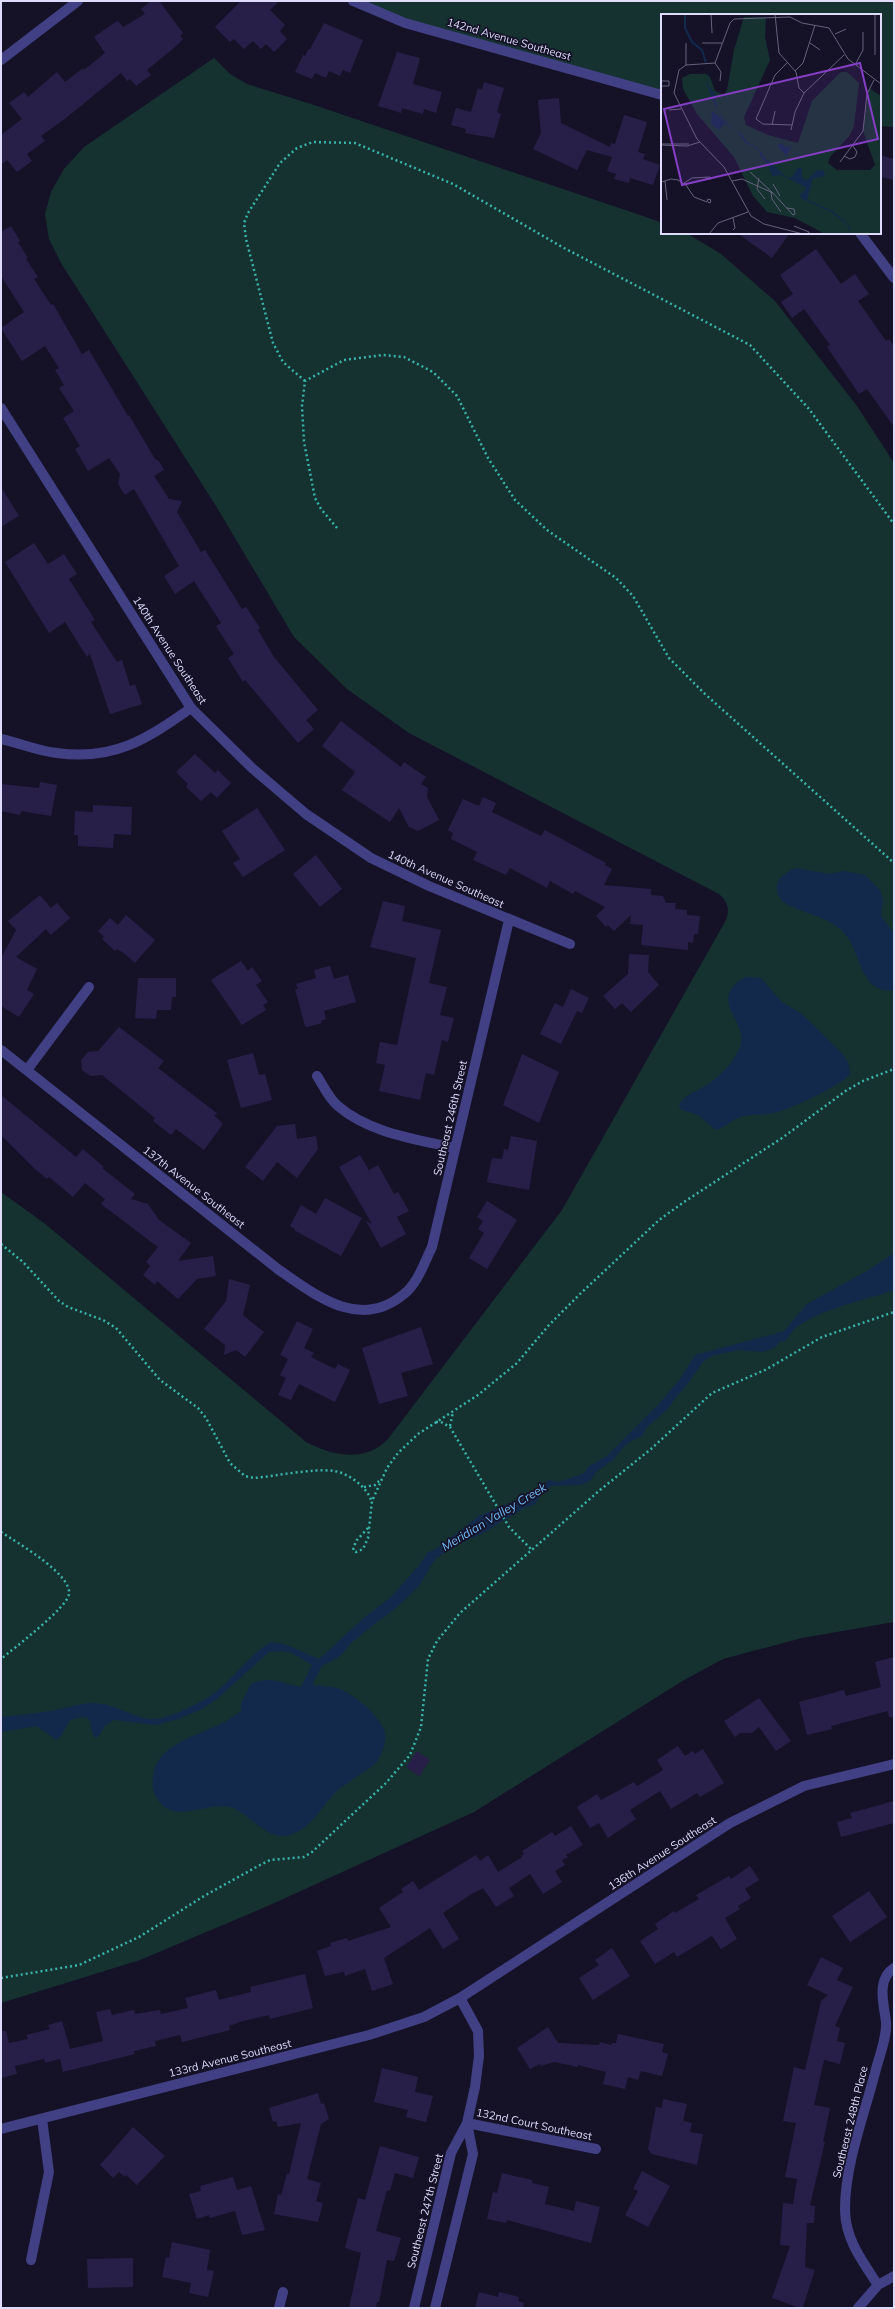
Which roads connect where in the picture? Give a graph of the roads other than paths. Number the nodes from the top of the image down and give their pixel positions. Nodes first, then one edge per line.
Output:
1 (78, 1) edge
2 (352, 1) edge
3 (1, 60) edge
4 (661, 95) edge
5 (861, 234) edge
6 (894, 278) edge
7 (1, 408) edge
8 (191, 708) junction
9 (1, 739) edge
10 (509, 920) junction
11 (570, 944) dead end
12 (88, 987) dead end
13 (1, 1050) edge
14 (27, 1070) junction
15 (317, 1076) dead end
16 (455, 1148) junction
17 (386, 1306) joint
18 (894, 1764) edge
19 (894, 1968) edge
20 (460, 1998) junction
21 (890, 2026) edge
22 (42, 2119) junction
23 (467, 2123) junction
24 (1, 2129) edge
25 (596, 2149) dead end
26 (31, 2260) dead end
27 (894, 2276) edge
28 (878, 2285) junction
29 (283, 2292) dead end
30 (279, 2308) edge
31 (414, 2308) edge
32 (435, 2308) edge
33 (858, 2308) edge

1 - 3 street
2 - 4 street, 142nd Avenue Southeast
5 - 6 street
7 - 8 street, 140th Avenue Southeast
8 - 9 street
8 - 10 street, 140th Avenue Southeast
10 - 11 street, 140th Avenue Southeast
10 - 16 street, Southeast 246th Street
12 - 14 street
13 - 14 street, 137th Avenue Southeast
14 - 17 street, 137th Avenue Southeast
15 - 16 street
16 - 17 street, Southeast 246th Street
18 - 20 street, 136th Avenue Southeast
19 - 21 street, Southeast 248th Place
20 - 22 street, 133rd Avenue Southeast
20 - 23 street, Southeast 247th Street
21 - 28 street, Southeast 248th Place
22 - 24 street, 133rd Avenue Southeast
22 - 26 street
23 - 25 street, 132nd Court Southeast
23 - 31 street, Southeast 247th Street
23 - 32 street, Southeast 247th Street
27 - 28 street
28 - 33 street
29 - 30 street

